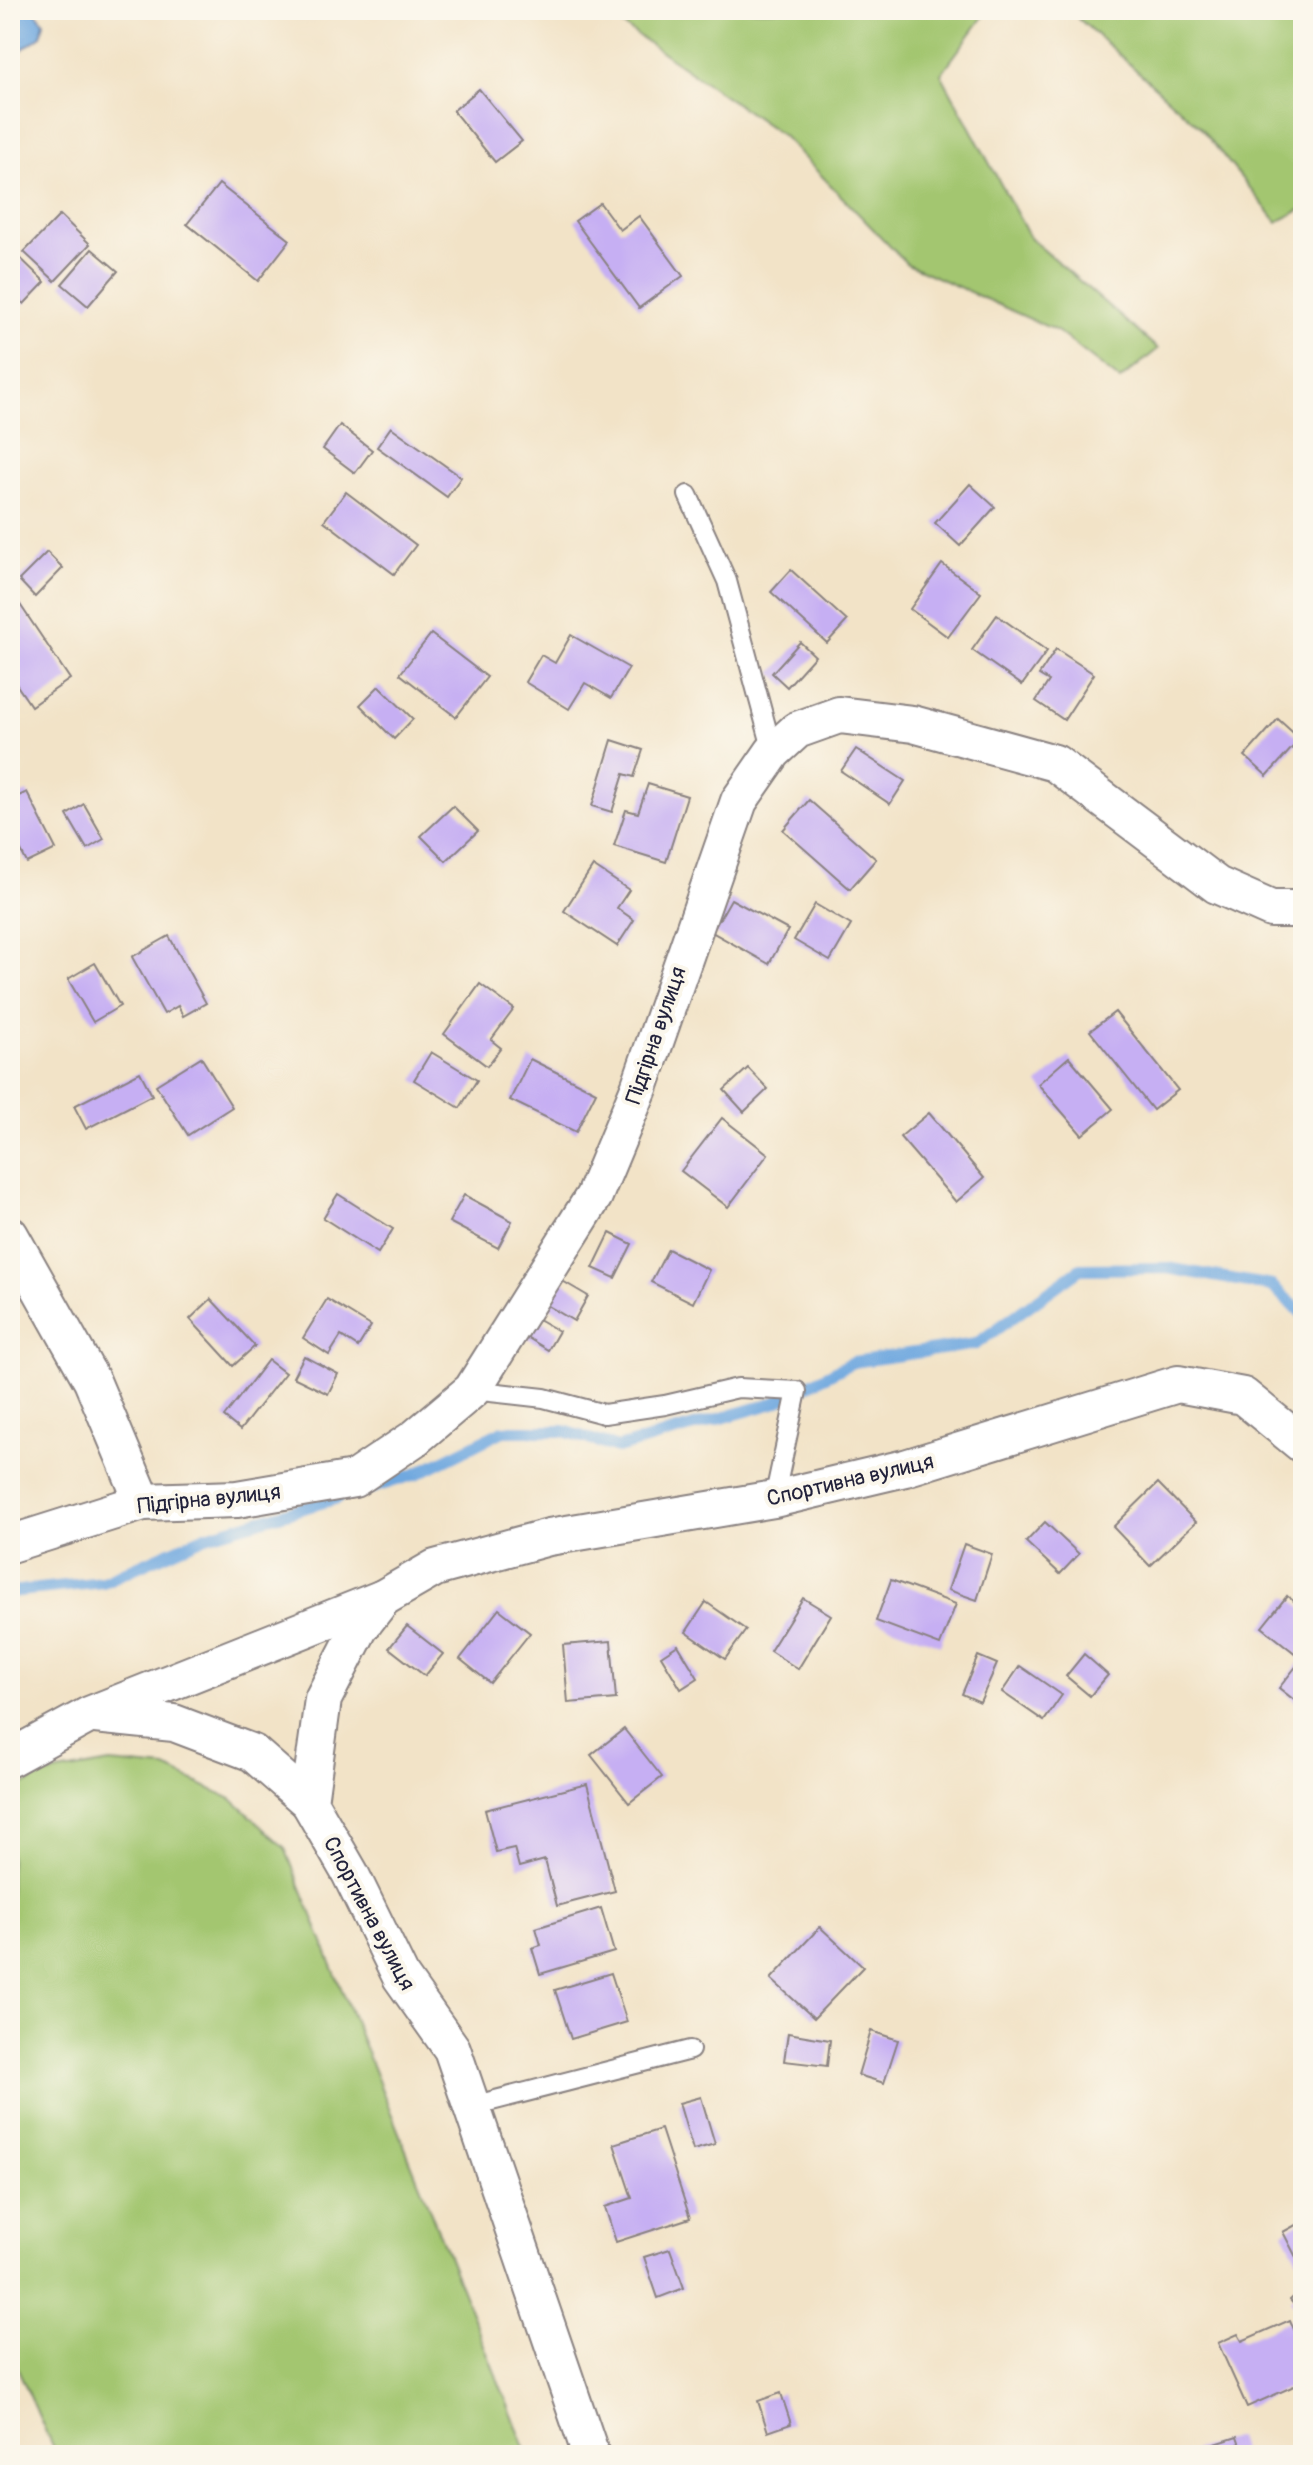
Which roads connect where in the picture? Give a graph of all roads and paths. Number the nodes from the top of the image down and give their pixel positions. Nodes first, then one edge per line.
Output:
1 (688, 495) dead end
2 (773, 752) junction
3 (1303, 909) edge
4 (10, 1235) edge
5 (472, 1390) junction
6 (1303, 1445) edge
7 (774, 1499) junction
8 (143, 1502) junction
9 (10, 1544) edge
10 (383, 1598) junction
11 (89, 1715) junction
12 (10, 1758) edge
13 (309, 1802) junction
14 (690, 2050) dead end
15 (472, 2106) junction
16 (591, 2455) edge

1 - 2 lane
2 - 3 street, Підгірна вулиця
2 - 5 street, Підгірна вулиця
4 - 8 street
5 - 7 lane
5 - 8 street, Підгірна вулиця
6 - 7 street, Спортивна вулиця
7 - 10 street, Спортивна вулиця
8 - 9 street, Підгірна вулиця
10 - 11 street, Спортивна вулиця
10 - 13 street, Спортивна вулиця
11 - 12 street, Спортивна вулиця
11 - 13 street
13 - 15 street, Спортивна вулиця
14 - 15 lane
15 - 16 street, Спортивна вулиця

